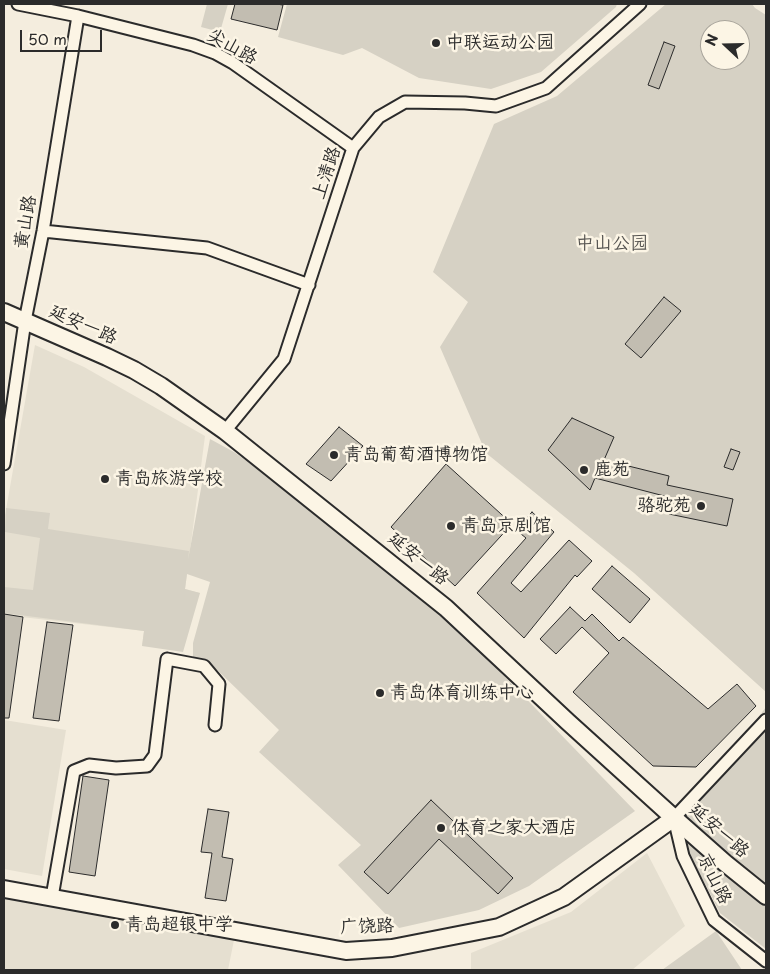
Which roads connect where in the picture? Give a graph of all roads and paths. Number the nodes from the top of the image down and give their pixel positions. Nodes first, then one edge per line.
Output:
1 (18, 4) edge
2 (640, 4) edge
3 (78, 16) junction
4 (353, 148) junction
5 (43, 231) junction
6 (309, 285) junction
7 (4, 312) edge
8 (25, 321) junction
9 (225, 431) junction
10 (4, 464) edge
11 (766, 720) edge
12 (216, 725) dead end
13 (674, 818) junction
14 (4, 889) edge
15 (766, 896) edge
16 (52, 897) junction
17 (766, 961) edge

1 - 3 street, 尖山路
2 - 4 street, 上清路
3 - 4 street, 尖山路
3 - 5 street, 黄山路
4 - 6 street, 上清路
5 - 6 street
5 - 8 street, 黄山路
6 - 9 street, 上清路
7 - 8 main road, 延安一路
8 - 9 main road, 延安一路
8 - 10 street, 黄山路
9 - 13 main road, 延安一路
11 - 13 street
12 - 16 street
13 - 15 main road, 延安一路
13 - 16 main road, 广饶路
13 - 17 street, 京山路
14 - 16 main road, 广饶路

